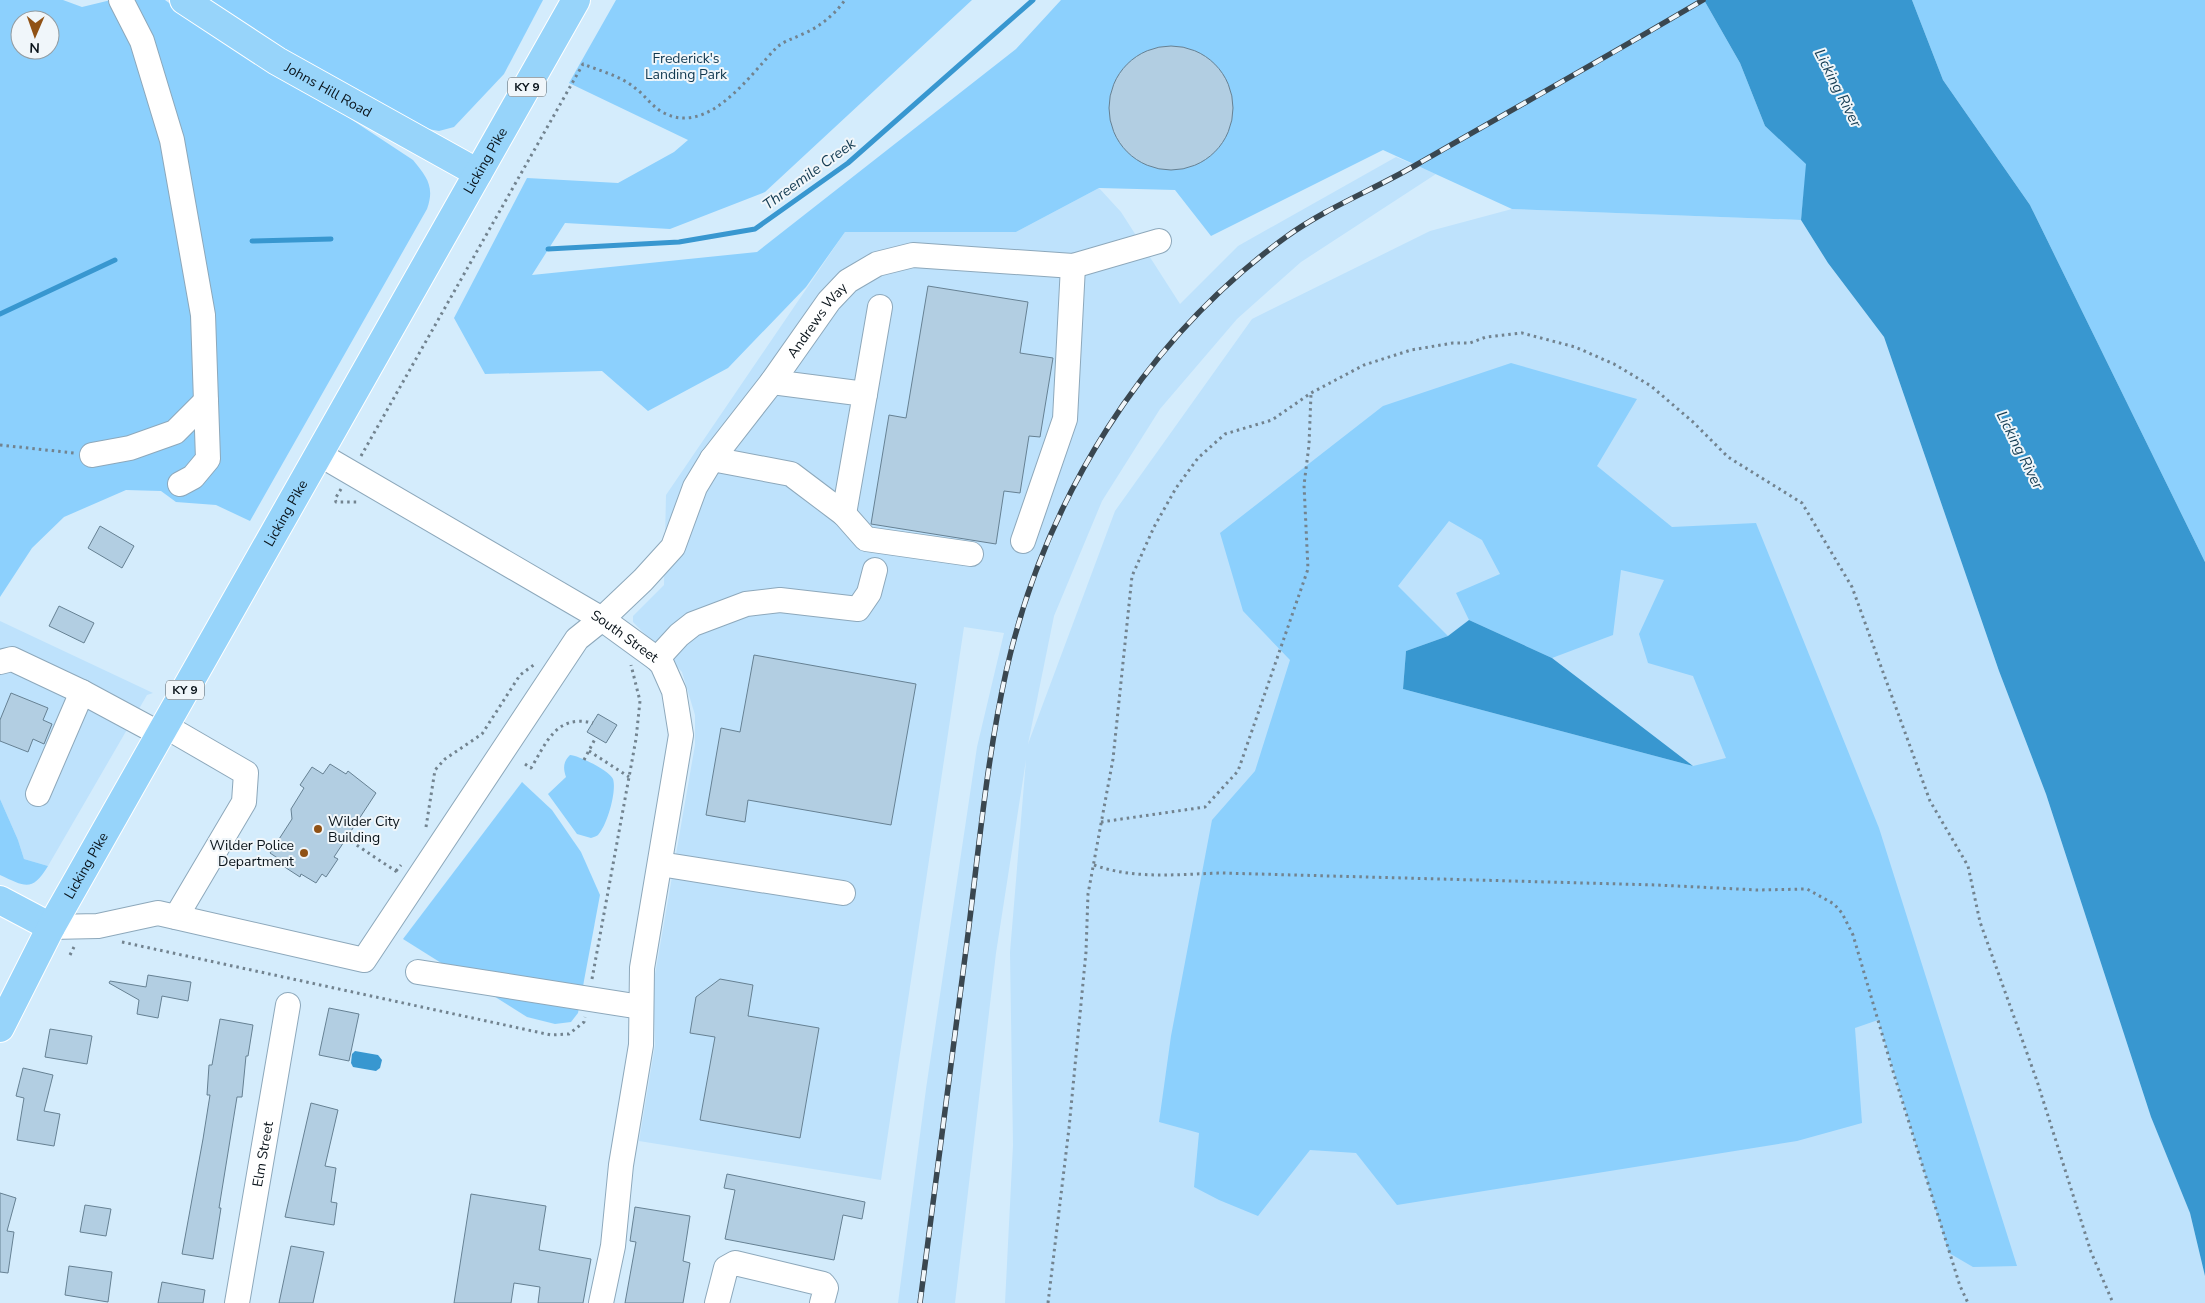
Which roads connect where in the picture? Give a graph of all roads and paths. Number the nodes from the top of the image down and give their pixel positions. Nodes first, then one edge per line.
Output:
1 (121, 0) edge
2 (184, 0) edge
3 (576, 0) edge
4 (845, 0) edge
5 (478, 174) junction
6 (1159, 241) dead end
7 (1073, 266) junction
8 (880, 308) dead end
9 (772, 382) junction
10 (1311, 393) junction
11 (865, 394) junction
12 (206, 401) junction
13 (0, 445) edge
14 (363, 453) dead end
15 (319, 454) junction
16 (92, 455) joint
17 (712, 459) junction
18 (180, 484) dead end
19 (335, 499) dead end
20 (367, 504) dead end
21 (844, 514) junction
22 (1023, 541) dead end
23 (970, 554) dead end
24 (875, 570) dead end
25 (602, 618) junction
26 (658, 658) junction
27 (540, 660) dead end
28 (0, 662) edge
29 (631, 664) dead end
30 (82, 692) junction
31 (593, 723) dead end
32 (162, 730) junction
33 (596, 737) dead end
34 (589, 751) junction
35 (584, 760) dead end
36 (525, 764) dead end
37 (629, 776) junction
38 (38, 794) dead end
39 (1101, 822) junction
40 (425, 830) dead end
41 (346, 838) dead end
42 (402, 864) dead end
43 (660, 864) junction
44 (1094, 865) junction
45 (405, 878) junction
46 (844, 893) dead end
47 (0, 900) edge
48 (176, 917) junction
49 (51, 927) junction
50 (78, 941) dead end
51 (121, 942) dead end
52 (70, 955) dead end
53 (418, 972) dead end
54 (588, 998) junction
55 (288, 1005) dead end
56 (641, 1007) junction
57 (0, 1028) edge
58 (237, 1303) edge
59 (601, 1303) edge
60 (717, 1303) edge
61 (822, 1303) edge
62 (1048, 1303) edge
63 (1968, 1303) edge
64 (2113, 1303) edge

1 - 12 street
2 - 5 main road, Johns Hill Road
3 - 5 main road, Licking Pike / KY 9
4 - 14 path
5 - 15 main road, Licking Pike / KY 9
6 - 7 street, Andrews Way
7 - 9 street, Andrews Way
7 - 22 street
8 - 11 street
9 - 11 street
9 - 17 street, Andrews Way
10 - 39 path
10 - 39 path
10 - 64 path
11 - 21 street
12 - 16 street
12 - 18 street
13 - 16 path
15 - 25 street, South Street
15 - 32 main road, Licking Pike / KY 9
17 - 21 street
17 - 25 street, Andrews Way
19 - 20 path
21 - 23 street
24 - 26 street
25 - 26 street, South Street
25 - 45 street, Andrews Way
26 - 43 street, South Street
27 - 40 path
28 - 30 street
29 - 37 path
30 - 32 street
30 - 38 street
31 - 36 path
32 - 48 street
32 - 49 main road, Licking Pike / KY 9
33 - 34 path
34 - 35 path
34 - 37 path
37 - 54 path
39 - 44 path
41 - 45 path
42 - 45 path
43 - 46 street
43 - 56 street, South Street
44 - 62 path
44 - 63 path
45 - 48 street, Andrews Way
47 - 49 main road
48 - 49 street
49 - 57 main road, Licking Pike / KY 9
50 - 52 path
51 - 54 path
53 - 54 street
54 - 56 street
55 - 58 street, Elm Street
56 - 59 street, South Street
60 - 61 street

